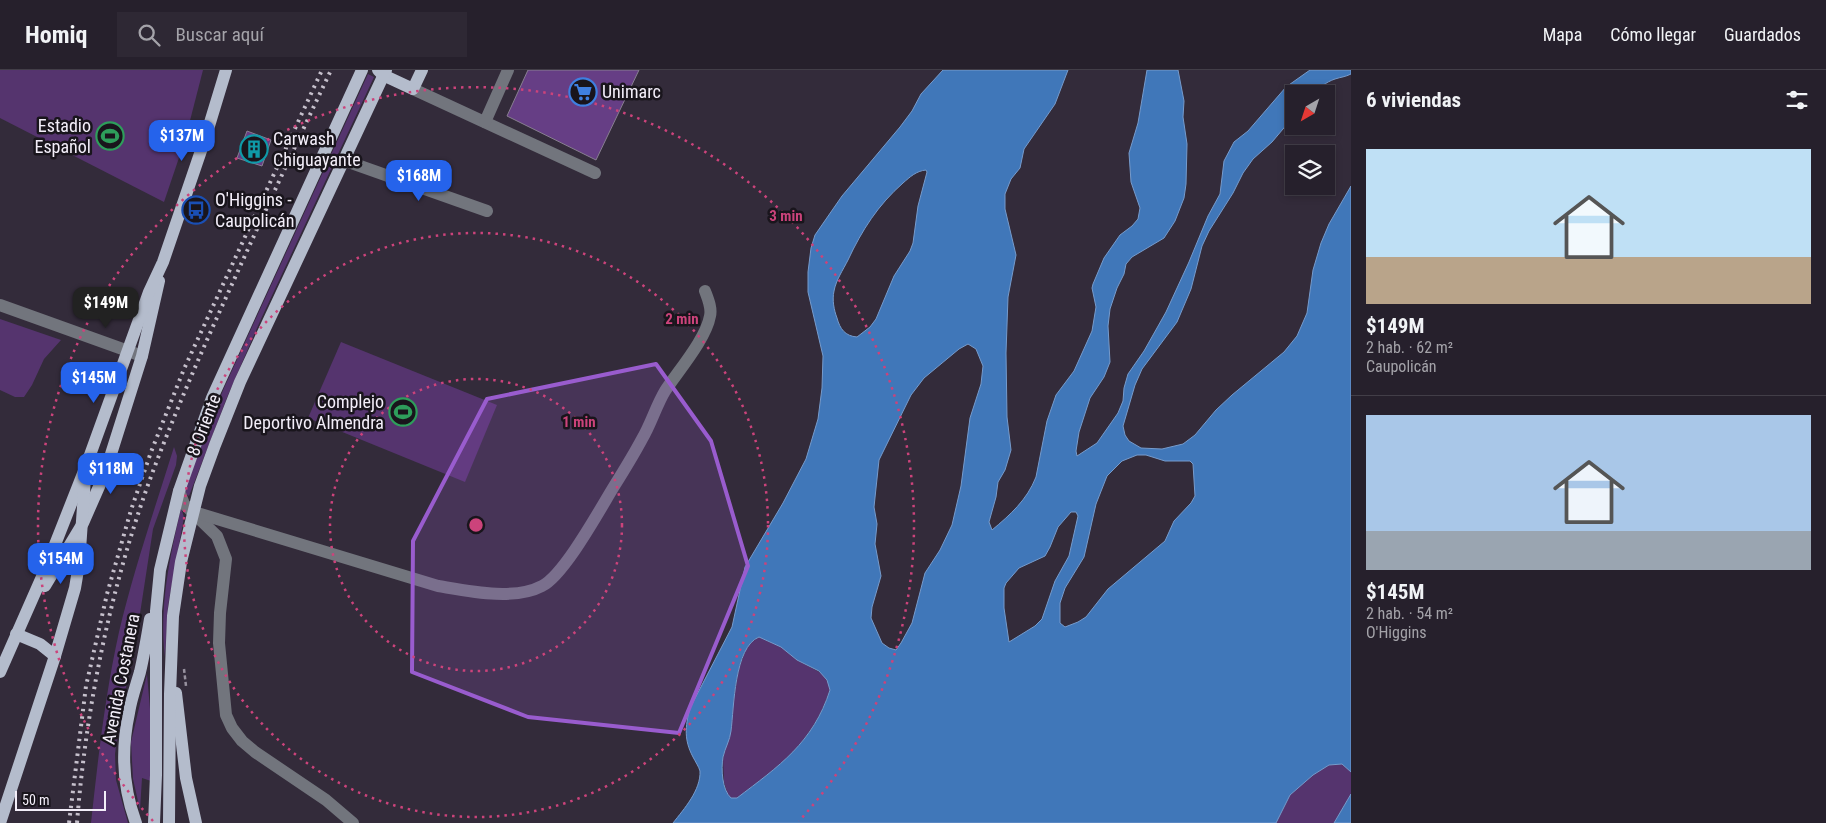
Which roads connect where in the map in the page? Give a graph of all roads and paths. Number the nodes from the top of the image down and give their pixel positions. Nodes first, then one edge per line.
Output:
1 (226, 70) edge
2 (362, 70) edge
3 (422, 70) edge
4 (508, 70) edge
5 (382, 72) edge
6 (413, 88) junction
7 (485, 122) junction
8 (343, 160) junction
9 (596, 173) dead end
10 (487, 211) dead end
11 (163, 262) junction
12 (705, 291) dead end
13 (0, 306) edge
14 (128, 351) junction
15 (142, 356) junction
16 (86, 466) junction
17 (179, 491) junction
18 (194, 512) junction
19 (82, 522) junction
20 (209, 527) junction
21 (186, 540) junction
22 (160, 570) junction
23 (16, 634) junction
24 (172, 653) junction
25 (55, 656) junction
26 (184, 666) dead end
27 (0, 672) edge
28 (187, 693) dead end
29 (0, 823) edge
30 (136, 823) edge
31 (154, 823) edge
32 (169, 823) edge
33 (196, 823) edge
34 (353, 823) edge

1 - 11 main road
2 - 17 main road, 8 Oriente
3 - 6 main road
4 - 7 street
5 - 6 main road
5 - 8 main road, 8 Oriente
6 - 7 street
7 - 9 street
8 - 10 street
8 - 18 main road, 8 Oriente
11 - 14 main road
11 - 15 main road
12 - 18 street
13 - 14 street
14 - 15 street
14 - 16 main road
15 - 19 main road
16 - 19 main road
16 - 23 main road
17 - 18 street
17 - 22 main road, 8 Oriente
18 - 20 street
18 - 21 main road, 8 Oriente
19 - 23 main road
19 - 25 main road
20 - 21 street
20 - 34 street
21 - 24 main road, 8 Oriente
22 - 30 main road, Avenida Costanera
22 - 31 main road, 8 Oriente
23 - 25 main road
23 - 27 main road
24 - 32 main road, 8 Oriente
24 - 33 main road
25 - 29 main road
26 - 28 path

